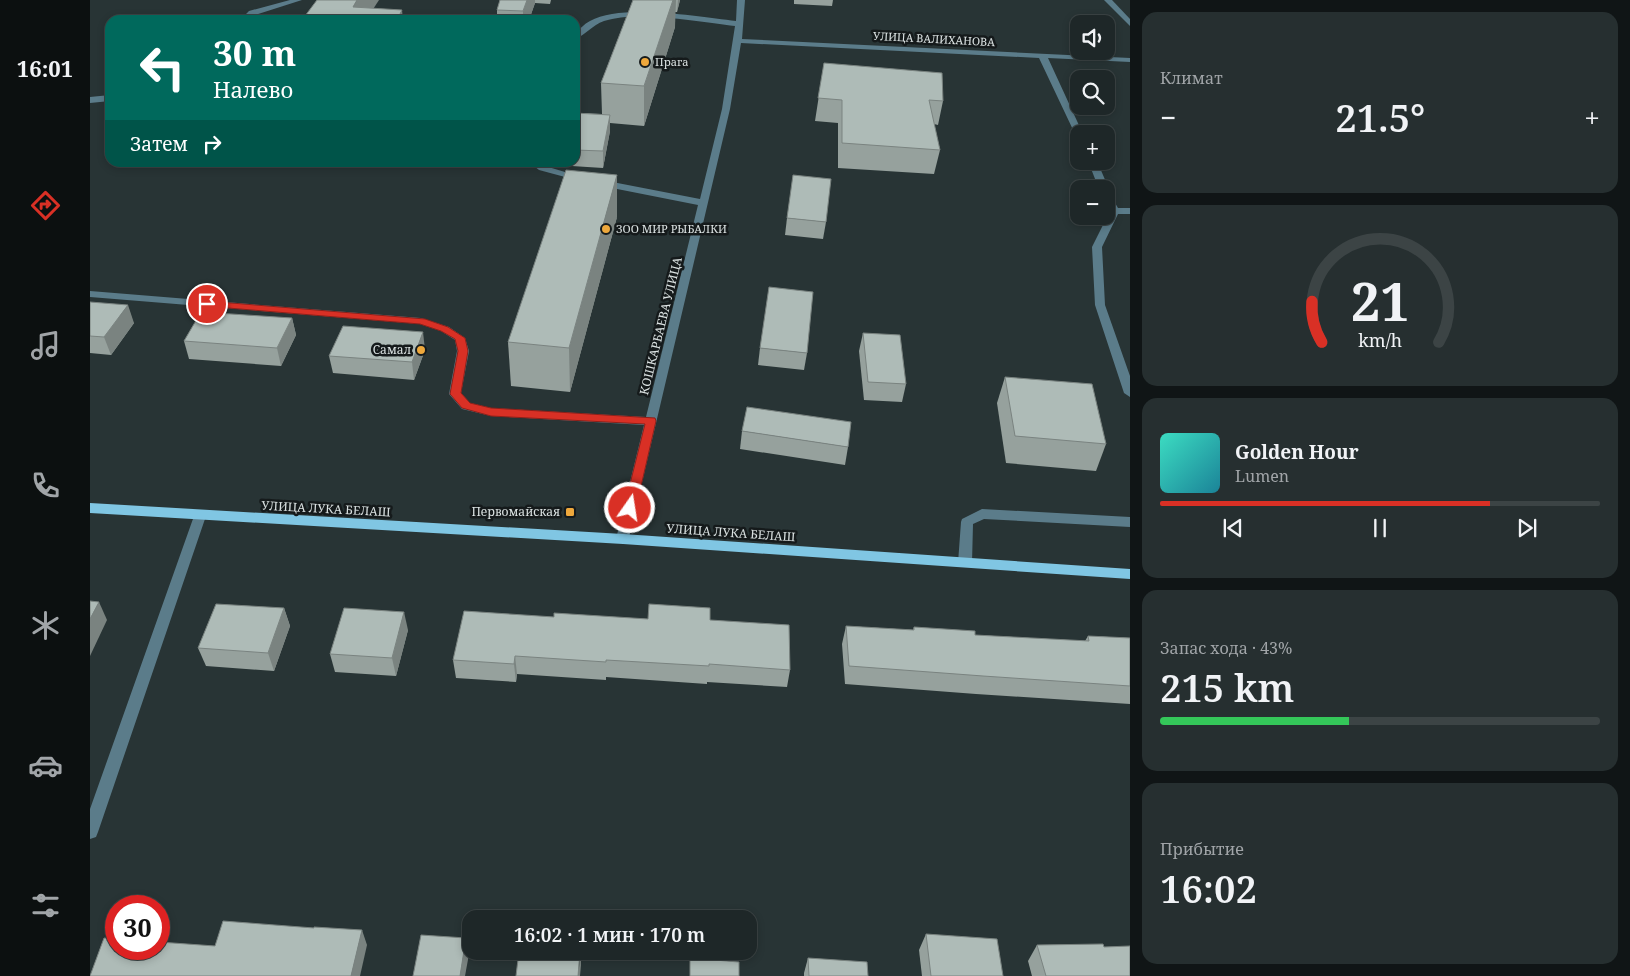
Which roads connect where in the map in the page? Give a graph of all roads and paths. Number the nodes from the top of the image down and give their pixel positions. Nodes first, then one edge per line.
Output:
1 (298, 0) edge
2 (741, 0) edge
3 (1108, 0) edge
4 (250, 15) edge
5 (739, 24) junction
6 (1130, 24) edge
7 (580, 33) edge
8 (738, 41) junction
9 (1042, 56) junction
10 (1130, 60) edge
11 (105, 98) edge
12 (90, 100) edge
13 (1075, 125) edge
14 (540, 167) edge
15 (704, 203) junction
16 (1115, 211) edge
17 (1130, 211) edge
18 (1108, 225) edge
19 (90, 294) edge
20 (1130, 393) edge
21 (651, 421) junction
22 (90, 508) edge
23 (200, 516) junction
24 (1130, 522) edge
25 (623, 539) junction
26 (965, 563) junction
27 (1130, 574) edge
28 (90, 832) edge

1 - 4 street
2 - 5 street, КОШКАРБАЕВА УЛИЦА
3 - 6 street
5 - 7 street
5 - 8 street, КОШКАРБАЕВА УЛИЦА
8 - 9 street, УЛИЦА ВАЛИХАНОВА
8 - 15 street, КОШКАРБАЕВА УЛИЦА
9 - 10 street, УЛИЦА ВАЛИХАНОВА
9 - 13 street
11 - 12 street
14 - 15 street
15 - 21 street, КОШКАРБАЕВА УЛИЦА
16 - 17 street
18 - 20 street
19 - 21 street
21 - 25 street, КОШКАРБАЕВА УЛИЦА
22 - 23 main road, УЛИЦА ЛУКА БЕЛАШ
23 - 25 main road, УЛИЦА ЛУКА БЕЛАШ
23 - 28 street
24 - 26 street
25 - 26 main road, УЛИЦА ЛУКА БЕЛАШ
26 - 27 main road, УЛИЦА ЛУКА БЕЛАШ

